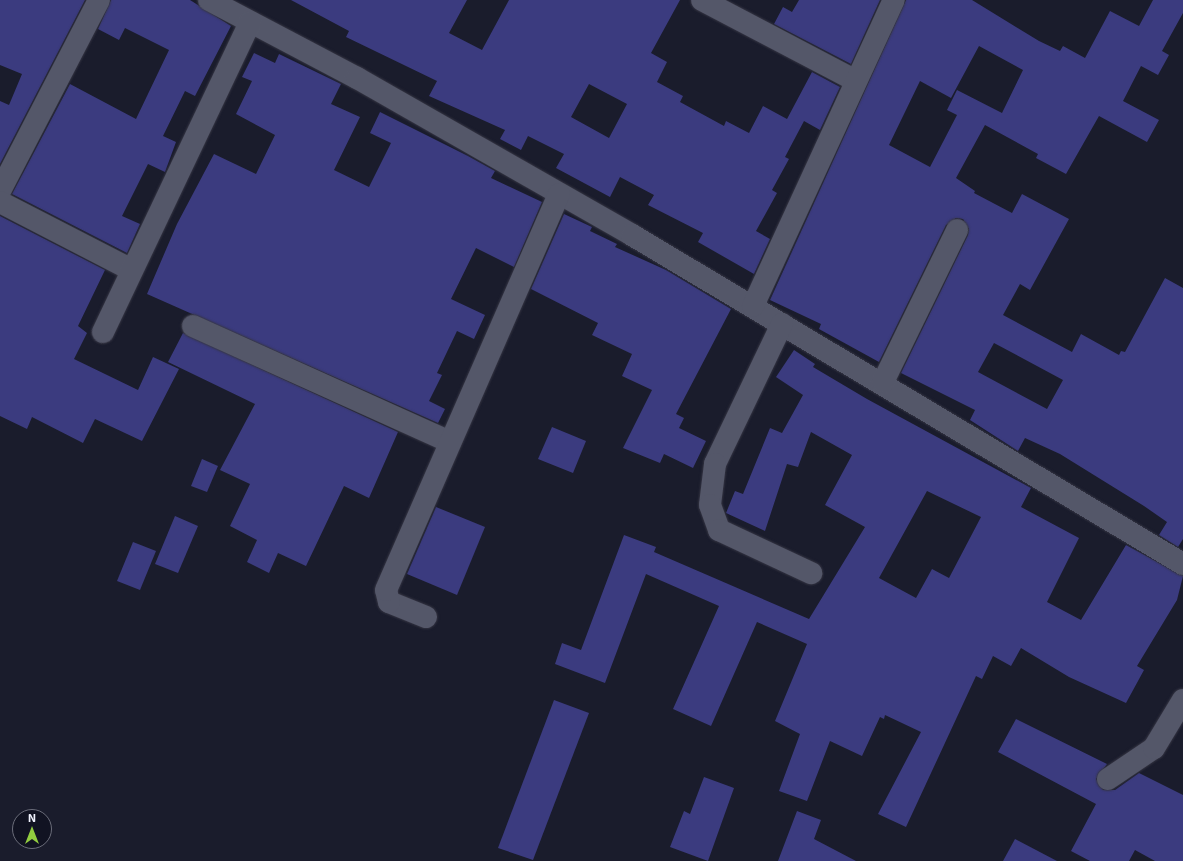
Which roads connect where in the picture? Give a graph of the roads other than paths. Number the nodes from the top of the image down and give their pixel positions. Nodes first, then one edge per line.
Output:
1 (99, 0) edge
2 (209, 0) edge
3 (702, 0) edge
4 (894, 0) edge
5 (250, 22) junction
6 (856, 82) junction
7 (0, 191) edge
8 (558, 194) junction
9 (0, 202) edge
10 (957, 230) dead end
11 (132, 270) junction
12 (753, 306) junction
13 (782, 324) junction
14 (192, 326) dead end
15 (103, 332) dead end
16 (883, 382) junction
17 (450, 442) junction
18 (1180, 555) edge
19 (811, 573) dead end
20 (426, 618) dead end
21 (1183, 700) edge
22 (1108, 778) dead end

1 - 7 street
2 - 5 street
3 - 6 street
4 - 6 street
5 - 8 street
5 - 11 street
6 - 12 street
8 - 12 street
8 - 17 street
9 - 11 street
10 - 16 street
11 - 15 street
12 - 13 street
13 - 16 street
13 - 19 street
14 - 17 street
16 - 18 street
17 - 20 street
21 - 22 street

